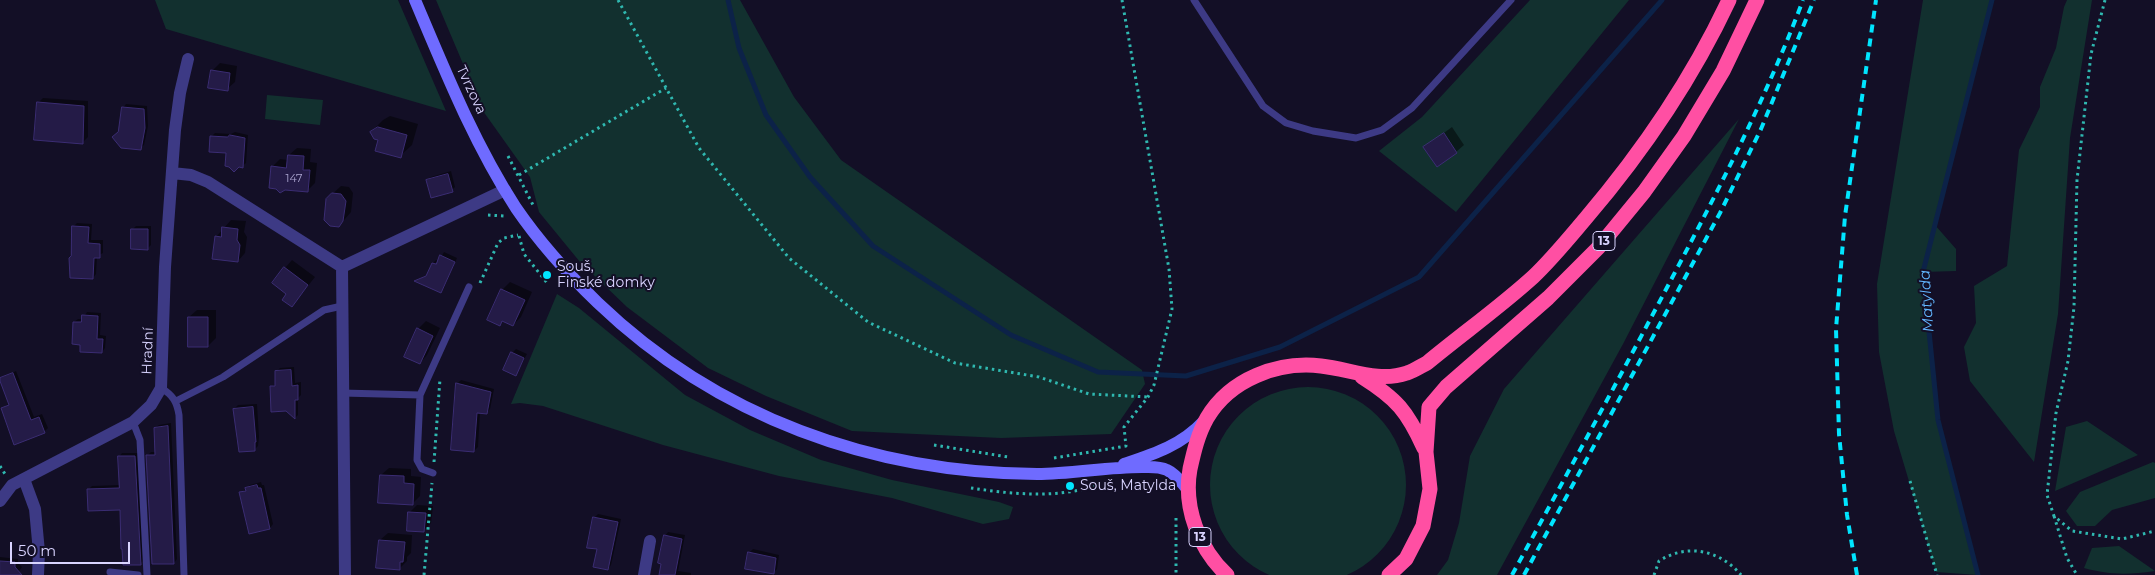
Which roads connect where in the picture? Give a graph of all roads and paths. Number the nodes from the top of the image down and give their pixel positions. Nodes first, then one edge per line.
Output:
1 (415, 0) edge
2 (618, 0) edge
3 (1122, 0) edge
4 (1194, 0) edge
5 (1511, 0) edge
6 (1729, 0) edge
7 (1757, 0) edge
8 (2105, 0) edge
9 (188, 59) dead end
10 (666, 88) junction
11 (508, 156) dead end
12 (172, 174) junction
13 (518, 175) junction
14 (506, 190) junction
15 (534, 205) dead end
16 (482, 217) dead end
17 (510, 219) dead end
18 (516, 227) dead end
19 (518, 235) junction
20 (342, 267) junction
21 (548, 284) dead end
22 (469, 287) dead end
23 (478, 287) dead end
24 (342, 306) junction
25 (1357, 374) junction
26 (441, 375) dead end
27 (161, 388) junction
28 (342, 393) junction
29 (420, 394) junction
30 (1148, 397) junction
31 (176, 401) junction
32 (1207, 419) junction
33 (133, 422) junction
34 (934, 446) dead end
35 (1426, 452) junction
36 (1012, 458) dead end
37 (1048, 459) dead end
38 (1114, 467) junction
39 (433, 473) junction
40 (24, 479) junction
41 (1910, 481) dead end
42 (1103, 483) dead end
43 (971, 488) dead end
44 (1188, 490) junction
45 (0, 501) edge
46 (2054, 516) junction
47 (1176, 517) dead end
48 (2155, 531) edge
49 (650, 541) dead end
50 (110, 572) dead end
51 (38, 575) edge
52 (138, 575) edge
53 (147, 575) edge
54 (184, 575) edge
55 (345, 575) edge
56 (424, 575) edge
57 (644, 575) edge
58 (1176, 575) edge
59 (1228, 575) edge
60 (1389, 575) edge
61 (1654, 575) edge
62 (1741, 575) edge
63 (1937, 575) edge
64 (2077, 575) edge

1 - 14 street, Tvrzova
2 - 10 path
3 - 30 path
4 - 5 lane
6 - 25 highway, 13
7 - 35 highway, 13
8 - 46 path
9 - 12 street, Hradní
10 - 13 path
10 - 30 path
11 - 13 path
12 - 20 street
12 - 27 street, Hradní
13 - 15 path
14 - 20 street
14 - 38 street, Tvrzova
16 - 17 path
18 - 19 path
19 - 21 path
19 - 23 path
20 - 24 street
22 - 29 lane
24 - 28 street
24 - 31 lane
25 - 32 highway, 13
25 - 35 highway
26 - 39 path
27 - 31 lane
27 - 33 street, Hradní
28 - 29 lane
28 - 55 street
29 - 39 lane
30 - 37 path
31 - 54 lane
32 - 38 street
32 - 44 highway, 13
33 - 40 street, Hradní
33 - 53 lane
34 - 36 path
35 - 60 highway, 13
38 - 44 street
39 - 56 path
40 - 45 street, Hradní
40 - 51 street
41 - 63 path
42 - 43 path
44 - 59 highway, 13
46 - 48 path
46 - 64 path
47 - 58 path
49 - 57 street
50 - 52 lane
61 - 62 path

